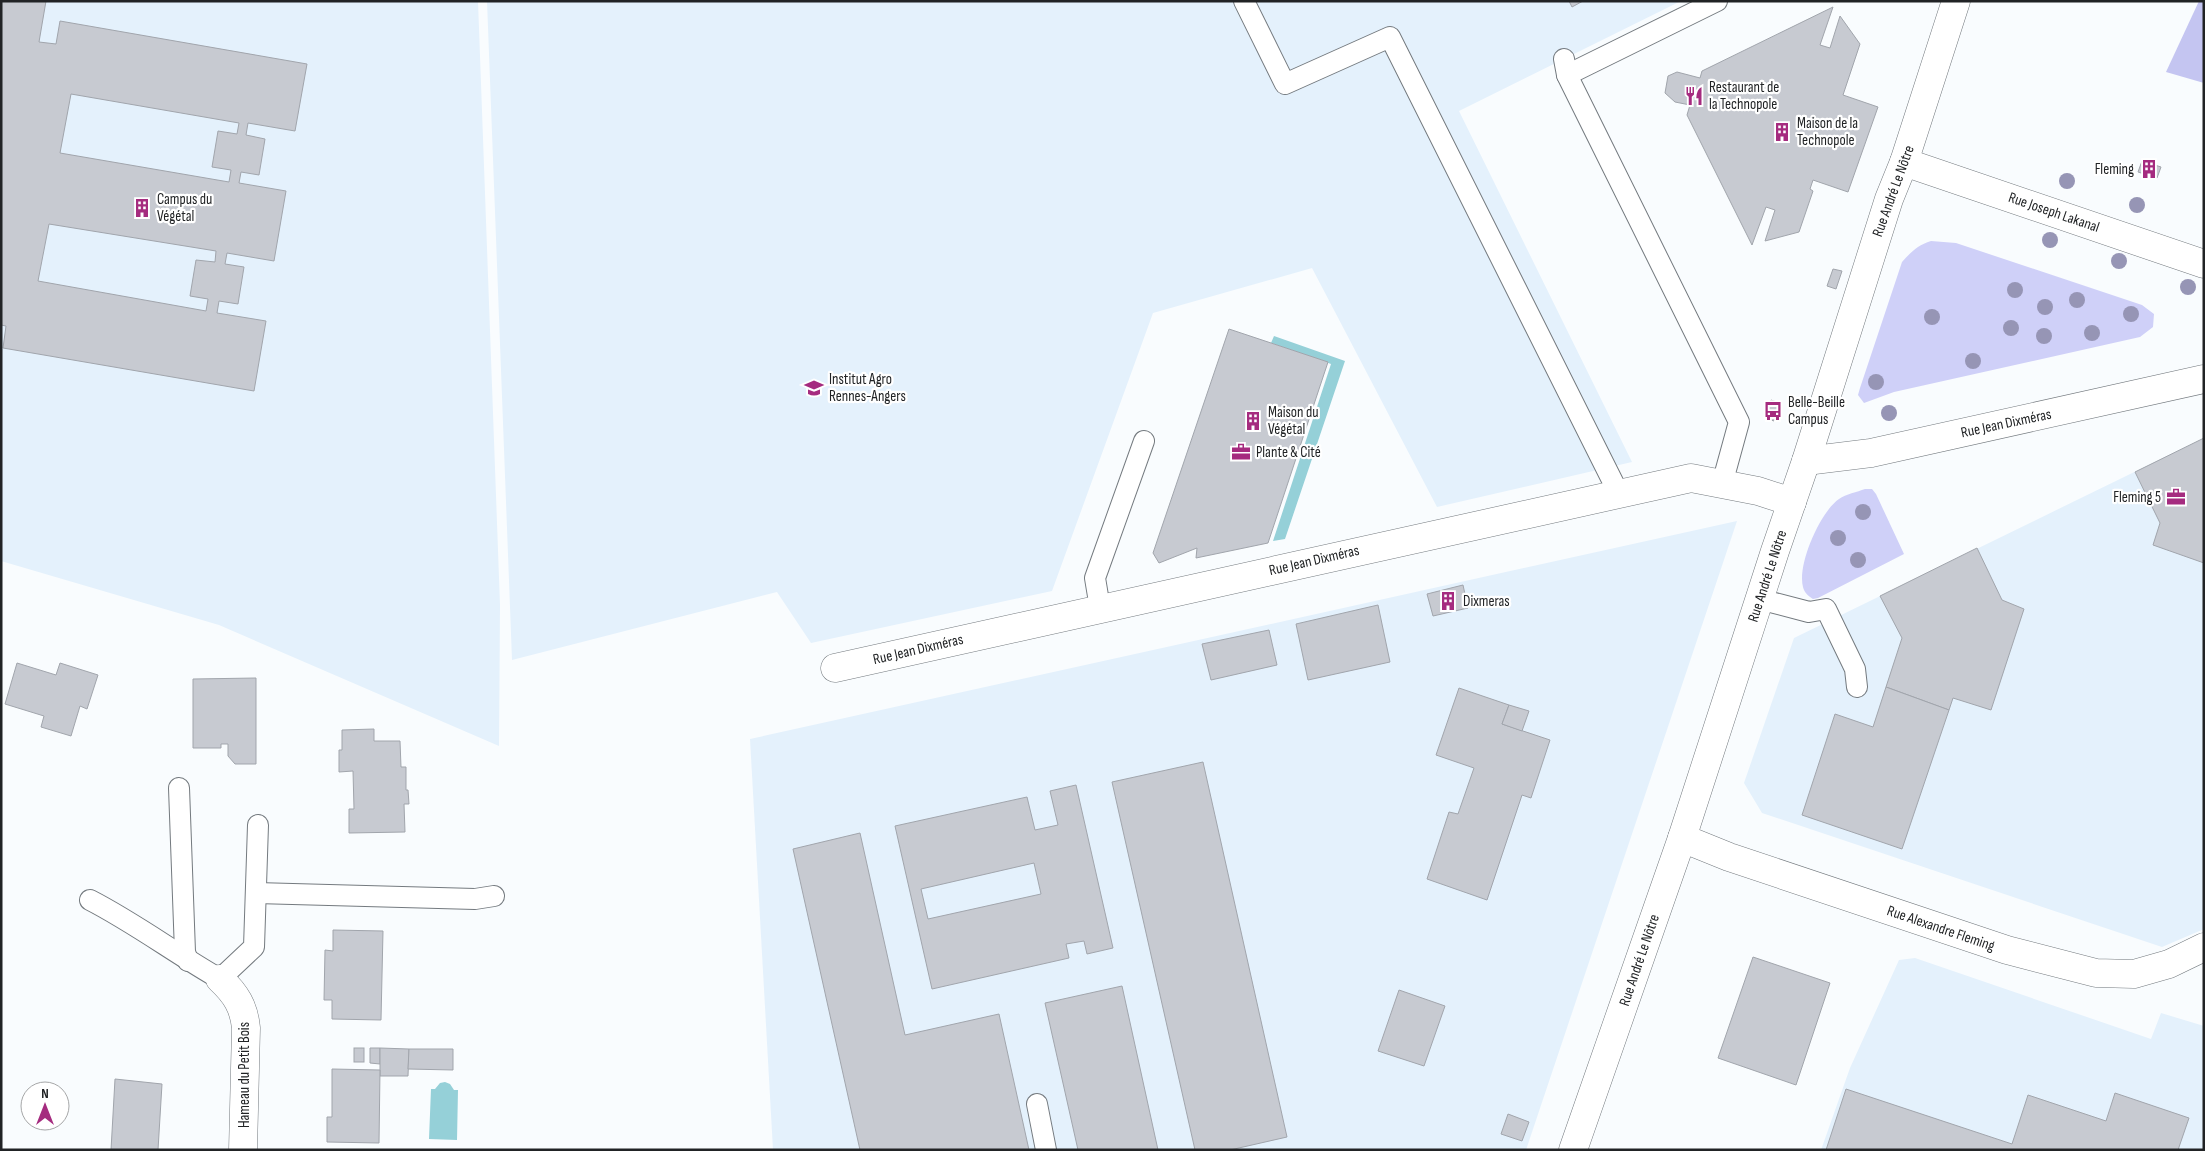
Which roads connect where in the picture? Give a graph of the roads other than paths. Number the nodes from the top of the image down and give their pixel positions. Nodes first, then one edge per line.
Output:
1 (1244, 1) edge
2 (1717, 1) edge
3 (1956, 1) edge
4 (1904, 162) junction
5 (2204, 264) edge
6 (2204, 379) edge
7 (1144, 441) dead end
8 (1806, 460) junction
9 (1722, 484) junction
10 (1618, 492) junction
11 (1792, 502) junction
12 (1759, 599) junction
13 (1100, 608) junction
14 (835, 668) dead end
15 (1857, 687) dead end
16 (179, 788) dead end
17 (258, 825) dead end
18 (1682, 838) junction
19 (256, 893) junction
20 (494, 896) dead end
21 (90, 900) dead end
22 (2204, 946) edge
23 (188, 961) junction
24 (220, 979) junction
25 (1037, 1104) dead end
26 (243, 1150) edge
27 (1046, 1150) edge
28 (1573, 1150) edge

1 - 10 lane
2 - 9 lane
3 - 4 street, Rue André Le Nôtre
4 - 5 street, Rue Joseph Lakanal
4 - 8 street, Rue André Le Nôtre
6 - 8 street, Rue Jean Dixméras
7 - 13 lane
8 - 11 street, Rue André Le Nôtre
9 - 10 street, Rue Jean Dixméras
9 - 11 street, Rue Jean Dixméras
10 - 13 street, Rue Jean Dixméras
11 - 12 street, Rue André Le Nôtre
12 - 15 lane
12 - 18 street, Rue André Le Nôtre
13 - 14 street, Rue Jean Dixméras
16 - 23 lane
17 - 19 lane
18 - 22 street, Rue Alexandre Fleming
18 - 28 street, Rue André Le Nôtre
19 - 20 lane
19 - 24 lane
21 - 23 lane
23 - 24 lane
24 - 26 street, Hameau du Petit Bois
25 - 27 lane

